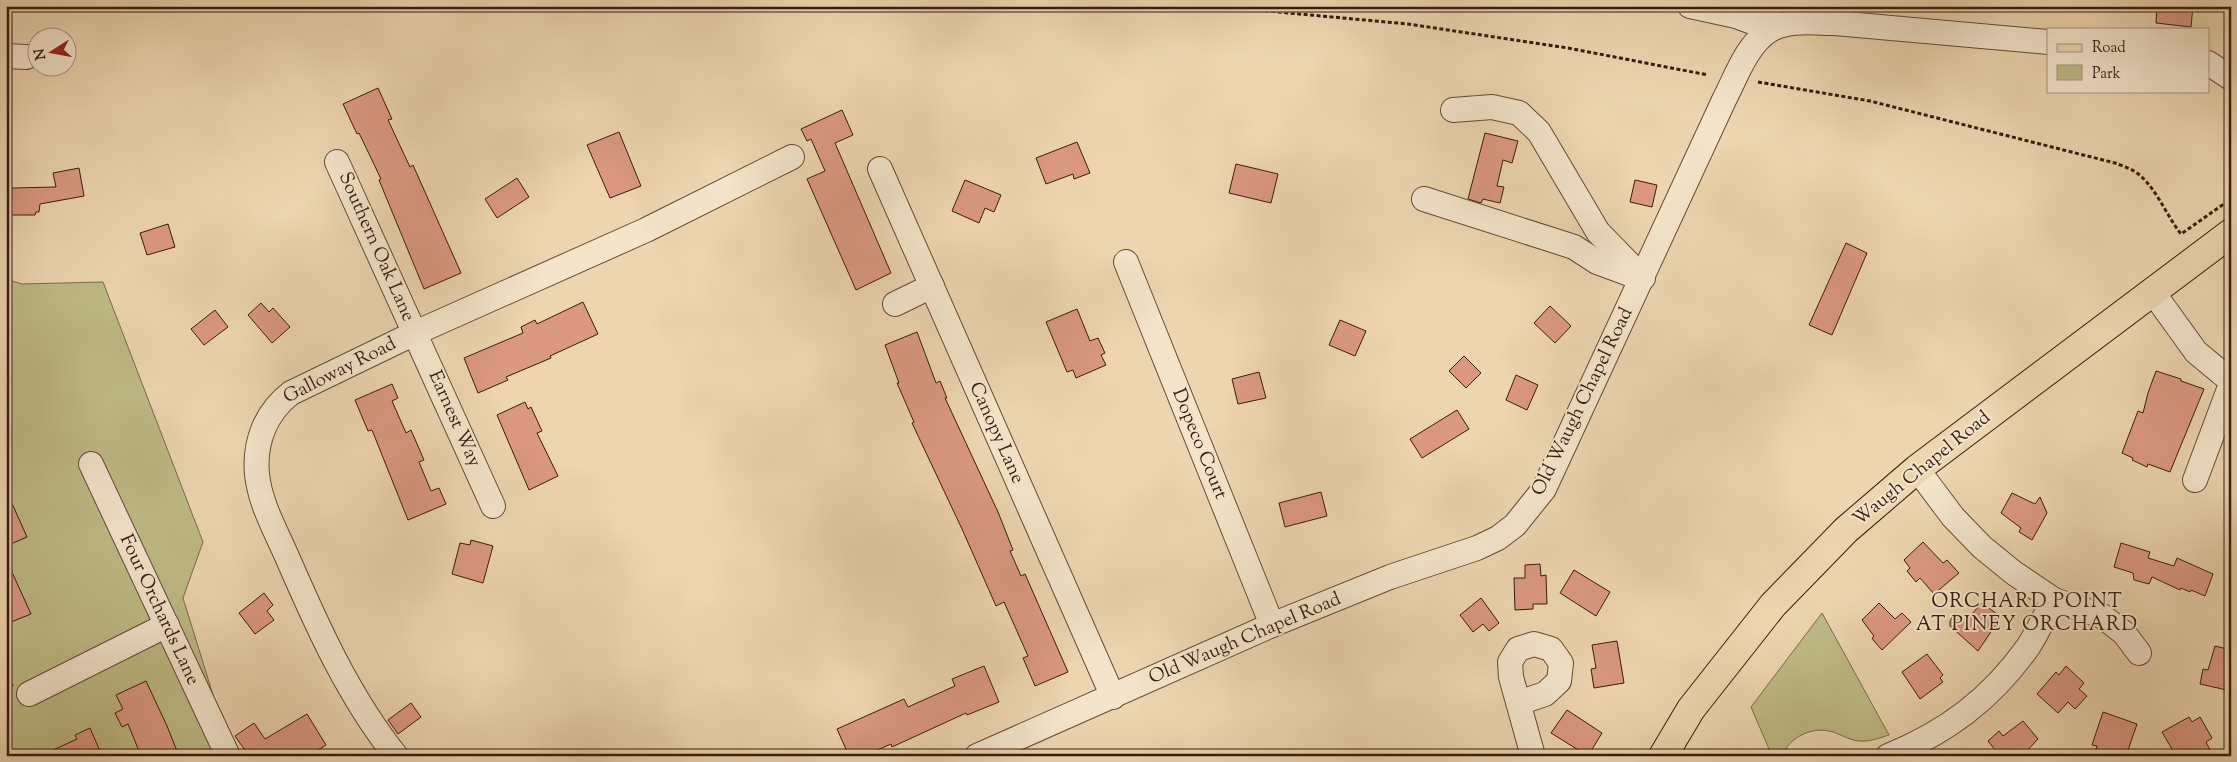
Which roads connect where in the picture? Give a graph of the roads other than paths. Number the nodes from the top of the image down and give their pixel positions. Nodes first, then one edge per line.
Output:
1 (1690, 6) edge
2 (1767, 6) edge
3 (1771, 30) junction
4 (2047, 42) edge
5 (2210, 64) edge
6 (2231, 77) edge
7 (1453, 110) dead end
8 (792, 157) dead end
9 (337, 162) dead end
10 (880, 170) dead end
11 (1424, 199) dead end
12 (2231, 233) edge
13 (1126, 262) dead end
14 (1643, 278) junction
15 (932, 286) junction
16 (2152, 291) junction
17 (895, 304) dead end
18 (415, 333) junction
19 (2231, 382) edge
20 (91, 464) dead end
21 (1917, 469) junction
22 (2194, 480) dead end
23 (493, 506) dead end
24 (2054, 600) junction
25 (167, 625) junction
26 (1272, 625) junction
27 (2138, 653) dead end
28 (29, 694) dead end
29 (1113, 696) junction
30 (1518, 703) dead end
31 (228, 756) edge
32 (396, 756) edge
33 (977, 756) edge
34 (1533, 756) edge
35 (1663, 756) edge
36 (1888, 756) edge

1 - 3 street
2 - 3 street
3 - 4 street
3 - 14 street, Old Waugh Chapel Road
5 - 6 street
7 - 14 street
8 - 18 street, Galloway Road
9 - 18 street, Southern Oak Lane
10 - 15 street, Canopy Lane
11 - 14 street
12 - 16 main road, Waugh Chapel Road
13 - 26 street, Dopeco Court
14 - 26 street, Old Waugh Chapel Road
15 - 17 street
15 - 29 street, Canopy Lane
16 - 19 street
16 - 21 main road, Waugh Chapel Road
18 - 23 street, Earnest Way
18 - 32 street, Galloway Road
19 - 22 street
20 - 25 street, Four Orchards Lane
21 - 24 street
21 - 35 main road, Waugh Chapel Road
24 - 27 street
24 - 36 street
25 - 28 street
25 - 31 street, Four Orchards Lane
26 - 29 street, Old Waugh Chapel Road
29 - 33 street, Old Waugh Chapel Road
30 - 34 street

